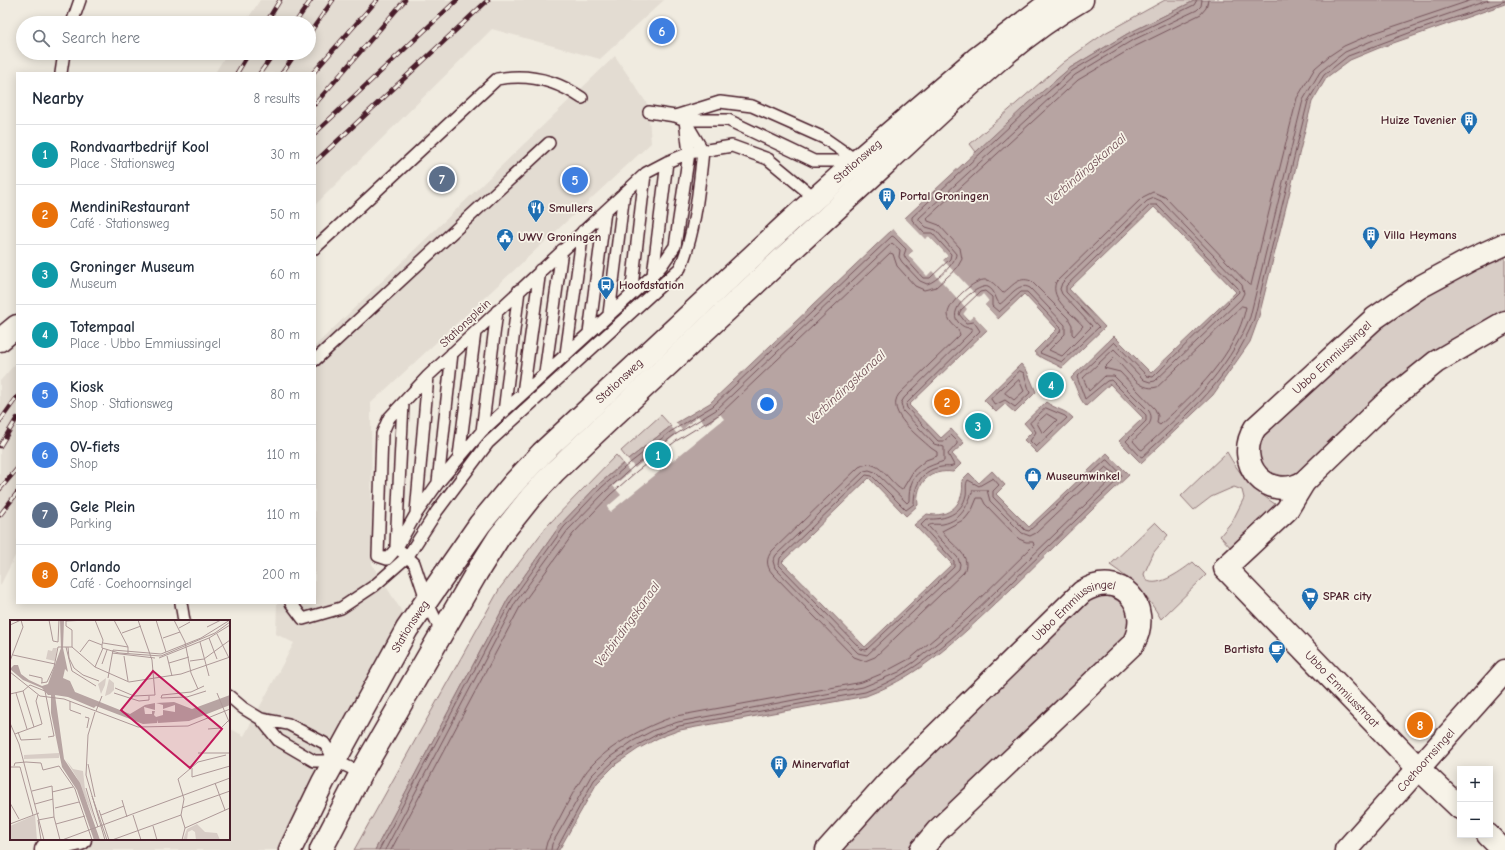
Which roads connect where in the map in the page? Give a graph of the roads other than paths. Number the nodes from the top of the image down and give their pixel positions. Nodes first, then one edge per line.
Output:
1 (80, 0) edge
2 (1053, 0) edge
3 (1082, 0) edge
4 (74, 16) edge
5 (63, 60) edge
6 (61, 72) edge
7 (582, 98) dead end
8 (649, 112) dead end
9 (680, 118) junction
10 (549, 143) dead end
11 (703, 151) junction
12 (689, 153) junction
13 (857, 161) junction
14 (667, 162) junction
15 (645, 174) junction
16 (624, 193) junction
17 (815, 198) junction
18 (848, 198) junction
19 (605, 211) junction
20 (583, 231) junction
21 (1505, 244) edge
22 (316, 247) edge
23 (562, 250) junction
24 (540, 270) junction
25 (653, 275) junction
26 (519, 290) junction
27 (631, 295) junction
28 (497, 311) junction
29 (610, 314) junction
30 (1505, 322) edge
31 (16, 327) edge
32 (475, 332) junction
33 (590, 333) junction
34 (0, 340) edge
35 (452, 353) junction
36 (566, 354) junction
37 (316, 359) edge
38 (545, 373) junction
39 (428, 376) junction
40 (524, 393) junction
41 (403, 403) junction
42 (504, 412) junction
43 (482, 432) junction
44 (459, 456) junction
45 (1304, 482) junction
46 (438, 483) junction
47 (416, 514) junction
48 (396, 549) junction
49 (408, 556) junction
50 (1225, 568) joint
51 (426, 599) junction
52 (181, 604) edge
53 (292, 604) edge
54 (184, 620) edge
55 (442, 633) junction
56 (1505, 671) edge
57 (230, 697) edge
58 (261, 719) junction
59 (336, 760) junction
60 (1418, 768) junction
61 (361, 774) junction
62 (1457, 805) edge
63 (1491, 838) edge
64 (76, 840) edge
65 (46, 850) edge
66 (290, 850) edge
67 (321, 850) edge
68 (827, 850) edge
69 (920, 850) edge
70 (1346, 850) edge
71 (1503, 850) edge

1 - 4 lane
2 - 13 main road, Stationsweg
3 - 18 main road, Stationsweg
5 - 6 lane
7 - 22 lane
8 - 9 lane
9 - 11 lane
9 - 12 lane
9 - 13 lane
9 - 13 lane
10 - 37 lane
11 - 12 lane, Stationsplein
11 - 17 lane, Stationsplein
11 - 49 lane
12 - 14 lane, Stationsplein
12 - 25 lane
13 - 17 main road, Stationsweg
13 - 18 lane
14 - 15 lane, Stationsplein
14 - 25 lane
15 - 16 lane, Stationsplein
15 - 27 lane
16 - 19 lane, Stationsplein
16 - 29 lane
17 - 18 lane
17 - 51 main road, Stationsweg
18 - 55 main road, Stationsweg
19 - 20 lane, Stationsplein
19 - 33 lane
20 - 23 lane, Stationsplein
20 - 36 lane
21 - 45 main road, Ubbo Emmiussingel
23 - 24 lane, Stationsplein
23 - 38 lane
24 - 26 lane, Stationsplein
24 - 40 lane
25 - 27 lane
26 - 28 lane, Stationsplein
26 - 42 lane
27 - 29 lane
28 - 32 lane, Stationsplein
28 - 43 lane
29 - 33 lane
30 - 45 main road, Ubbo Emmiussingel
31 - 34 main road
32 - 35 lane, Stationsplein
32 - 44 lane
33 - 36 lane
35 - 39 lane, Stationsplein
35 - 46 lane
36 - 38 lane
38 - 40 lane
39 - 41 lane, Stationsplein
39 - 47 lane
40 - 42 lane
41 - 48 lane
41 - 48 lane, Stationsplein
42 - 43 lane
43 - 44 lane
44 - 46 lane
45 - 50 main road, Ubbo Emmiussingel
46 - 47 lane
47 - 48 lane
48 - 49 lane
49 - 51 lane
49 - 53 lane
50 - 60 main road, Ubbo Emmiusstraat
51 - 55 lane
51 - 59 main road, Stationsweg
52 - 54 lane
55 - 61 main road, Stationsweg
56 - 60 main road, Coehoornsingel
57 - 58 lane
58 - 59 lane
58 - 59 lane
59 - 61 lane
59 - 66 main road, Stationsweg
60 - 62 main road, Ubbo Emmiusstraat
60 - 70 main road, Coehoornsingel
61 - 67 main road, Stationsweg
63 - 71 main road
64 - 65 main road
68 - 69 main road, Ubbo Emmiussingel

